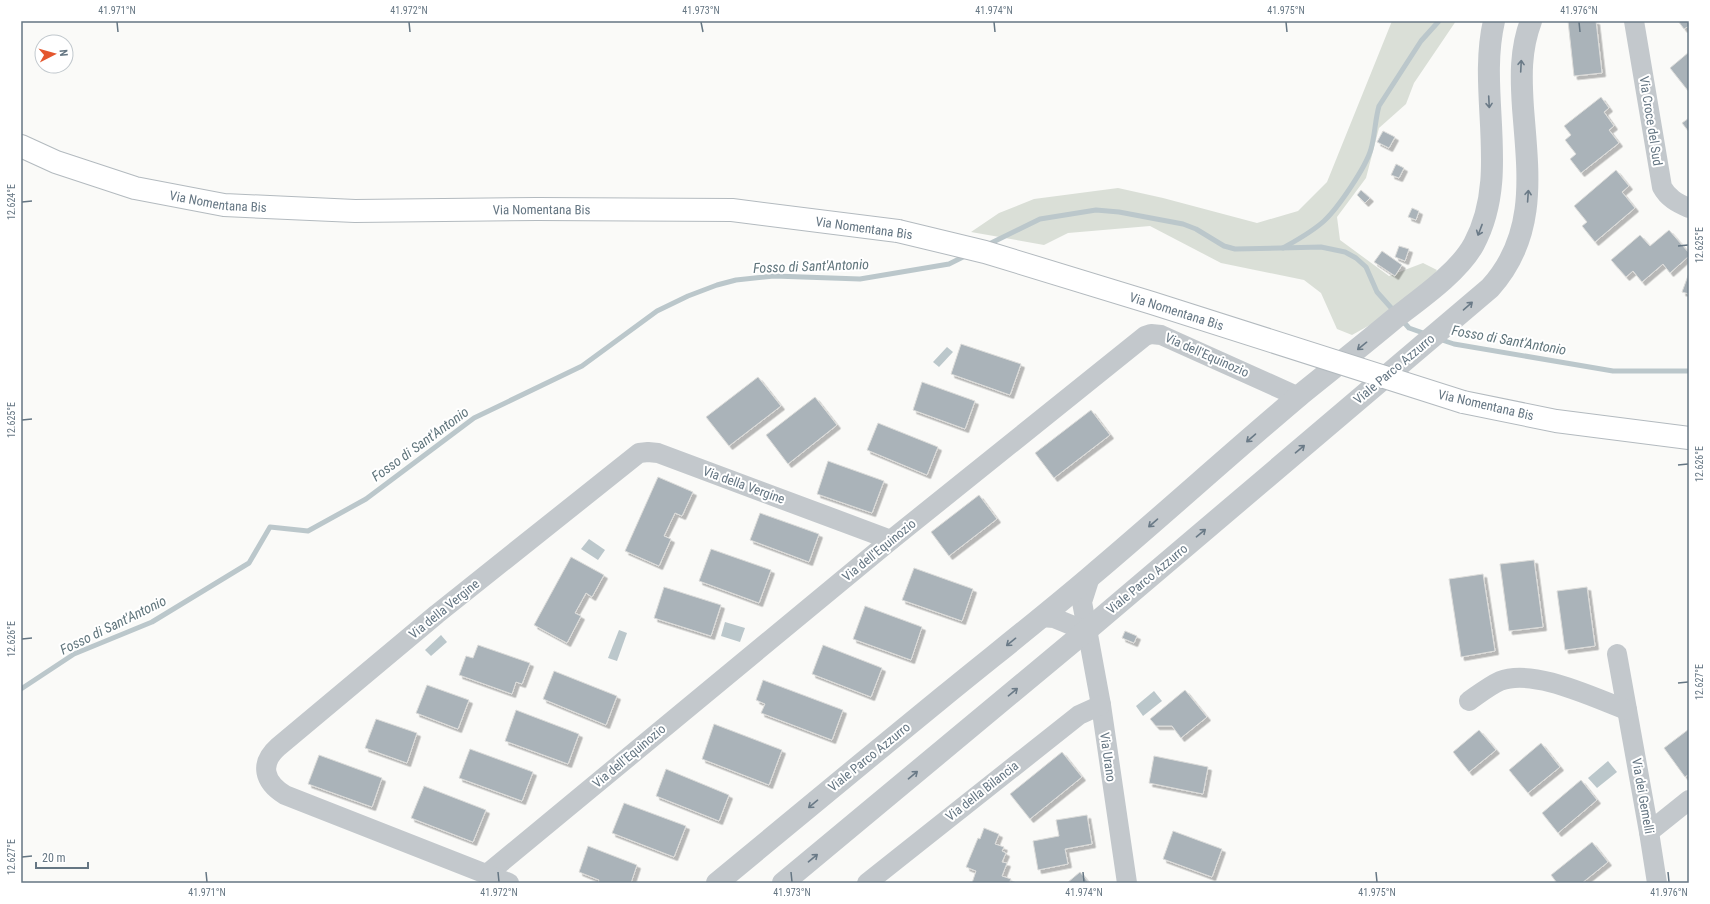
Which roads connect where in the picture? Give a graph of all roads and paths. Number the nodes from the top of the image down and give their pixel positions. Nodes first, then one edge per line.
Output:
1 (1494, 21) edge
2 (1531, 21) edge
3 (1634, 21) edge
4 (21, 146) edge
5 (1689, 208) edge
6 (1299, 397) junction
7 (1689, 438) edge
8 (891, 540) junction
9 (1090, 577) junction
10 (1041, 617) junction
11 (1086, 631) junction
12 (1617, 654) dead end
13 (1469, 701) dead end
14 (1100, 705) junction
15 (1627, 710) junction
16 (1689, 800) edge
17 (1649, 832) junction
18 (487, 874) junction
19 (880, 879) edge
20 (509, 883) edge
21 (717, 883) edge
22 (783, 883) edge
23 (1127, 883) edge
24 (1657, 883) edge

1 -> 6 street, Viale Parco Azzurro
11 -> 2 street, Viale Parco Azzurro
3 - 5 street, Via Croce del Sud
4 - 7 main road, Via Nomentana Bis, bridge
6 - 8 street, Via dell'Equinozio
6 -> 9 street, Viale Parco Azzurro
8 - 18 street, Via dell'Equinozio
8 - 18 street, Via della Vergine
9 - 10 street, Viale Parco Azzurro
9 - 11 street
10 - 11 street
10 -> 21 street, Viale Parco Azzurro
11 - 14 street, Via Urano
22 -> 11 street, Viale Parco Azzurro
12 - 15 street, Via dei Gemelli
13 - 15 street
14 - 19 street, Via della Bilancia
14 - 23 street, Via Urano
15 - 17 street, Via dei Gemelli
16 - 17 street
17 - 24 street, Via dei Gemelli
18 - 20 street, Via della Vergine

